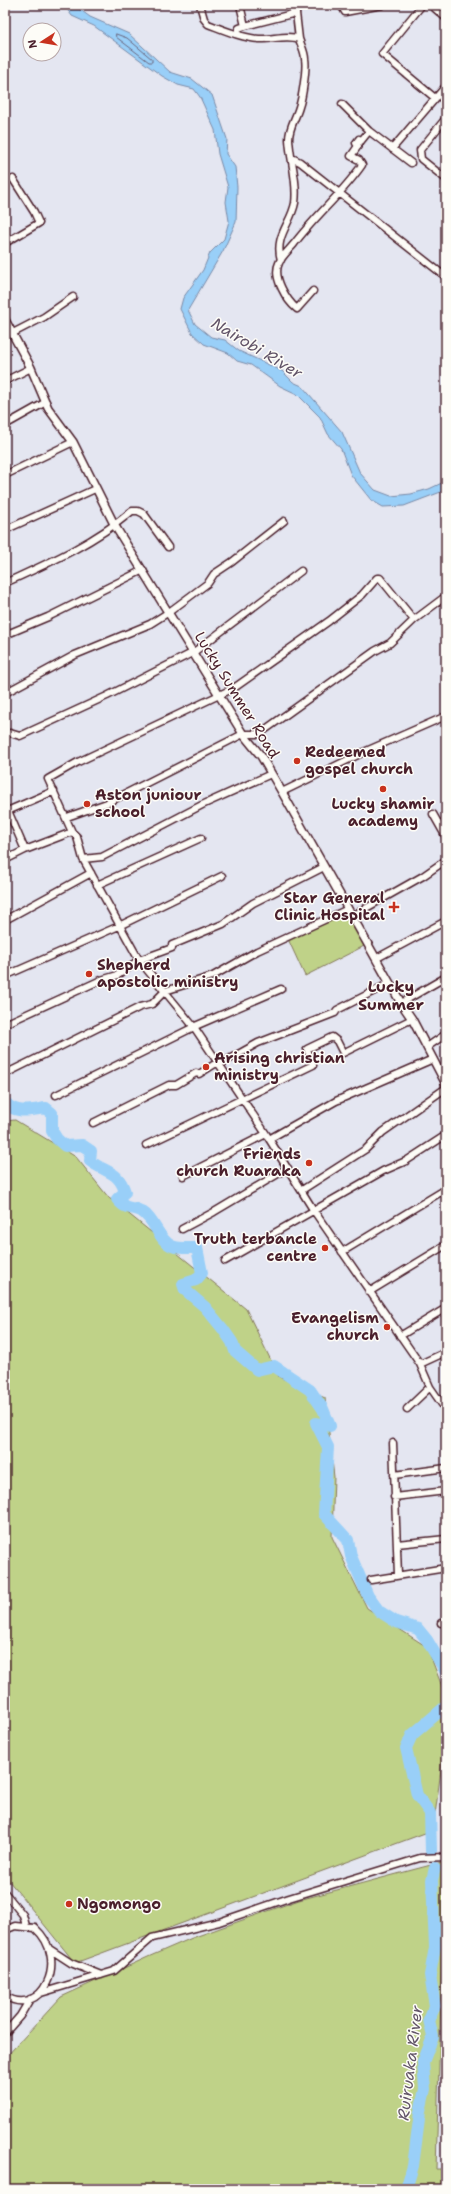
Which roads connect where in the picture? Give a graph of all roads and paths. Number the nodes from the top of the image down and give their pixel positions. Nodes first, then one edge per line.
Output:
1 (200, 5) edge
2 (240, 5) edge
3 (295, 5) edge
4 (298, 5) edge
5 (341, 5) edge
6 (382, 5) edge
7 (422, 5) edge
8 (431, 5) edge
9 (296, 13) junction
10 (446, 18) edge
11 (245, 26) junction
12 (237, 34) junction
13 (299, 39) junction
14 (446, 86) edge
15 (434, 98) junction
16 (342, 104) dead end
17 (446, 118) edge
18 (369, 131) junction
19 (392, 149) junction
20 (292, 158) junction
21 (411, 163) dead end
22 (13, 179) dead end
23 (446, 179) edge
24 (339, 193) junction
25 (5, 243) edge
26 (281, 260) junction
27 (446, 277) edge
28 (313, 291) dead end
29 (73, 297) dead end
30 (6, 322) edge
31 (13, 333) junction
32 (31, 368) junction
33 (5, 381) edge
34 (46, 402) junction
35 (5, 425) edge
36 (73, 442) junction
37 (5, 475) edge
38 (95, 489) junction
39 (284, 521) dead end
40 (115, 526) junction
41 (5, 530) edge
42 (168, 547) dead end
43 (143, 570) junction
44 (301, 571) dead end
45 (5, 583) edge
46 (446, 596) edge
47 (169, 612) junction
48 (414, 620) junction
49 (5, 635) edge
50 (194, 652) junction
51 (5, 693) edge
52 (220, 695) junction
53 (446, 716) edge
54 (243, 734) junction
55 (5, 735) edge
56 (271, 774) junction
57 (54, 791) junction
58 (282, 792) junction
59 (5, 813) edge
60 (433, 814) dead end
61 (66, 817) junction
62 (72, 832) junction
63 (446, 837) edge
64 (201, 838) dead end
65 (24, 850) junction
66 (83, 859) junction
67 (5, 860) edge
68 (446, 860) edge
69 (324, 867) junction
70 (91, 873) junction
71 (222, 876) dead end
72 (97, 885) junction
73 (348, 909) junction
74 (352, 916) junction
75 (5, 920) edge
76 (446, 921) edge
77 (119, 926) junction
78 (377, 958) junction
79 (139, 960) junction
80 (5, 976) edge
81 (446, 977) edge
82 (390, 983) junction
83 (281, 988) dead end
84 (165, 990) junction
85 (401, 1003) junction
86 (412, 1019) junction
87 (5, 1024) edge
88 (194, 1027) junction
89 (446, 1034) edge
90 (427, 1047) junction
91 (433, 1059) junction
92 (218, 1062) junction
93 (5, 1074) edge
94 (446, 1084) edge
95 (446, 1088) edge
96 (56, 1095) dead end
97 (242, 1098) junction
98 (93, 1123) dead end
99 (446, 1134) edge
100 (268, 1137) junction
101 (146, 1145) dead end
102 (288, 1168) junction
103 (183, 1176) dead end
104 (446, 1189) edge
105 (302, 1190) junction
106 (314, 1211) junction
107 (182, 1229) dead end
108 (446, 1246) edge
109 (342, 1252) junction
110 (225, 1261) dead end
111 (369, 1292) junction
112 (446, 1308) edge
113 (400, 1336) junction
114 (446, 1352) edge
115 (420, 1364) junction
116 (430, 1387) junction
117 (446, 1408) edge
118 (407, 1409) dead end
119 (394, 1443) dead end
120 (446, 1468) edge
121 (394, 1475) junction
122 (446, 1491) edge
123 (394, 1497) junction
124 (446, 1540) edge
125 (398, 1544) dead end
126 (446, 1568) edge
127 (398, 1575) junction
128 (371, 1580) dead end
129 (446, 1857) edge
130 (5, 1893) edge
131 (26, 1926) junction
132 (5, 1930) edge
133 (50, 1950) junction
134 (101, 1976) junction
135 (41, 1993) junction
136 (5, 1996) edge
137 (30, 1999) junction
138 (5, 2033) edge

1 - 12 street
2 - 11 street
3 - 9 street
4 - 9 street
5 - 6 street
7 - 15 street
8 - 10 street
9 - 11 street
9 - 13 street
11 - 12 street
12 - 13 street
13 - 20 street
14 - 15 street
15 - 19 street
16 - 18 street
17 - 23 street
18 - 19 street
18 - 24 street
19 - 21 street
20 - 24 street
20 - 26 street
22 - 25 street
24 - 26 street
24 - 27 street
26 - 28 street
29 - 31 street
30 - 31 street, Lucky Summer Road
31 - 32 street, Lucky Summer Road
32 - 33 street
32 - 34 street, Lucky Summer Road
34 - 35 street
34 - 36 street, Lucky Summer Road
36 - 37 street
36 - 38 street, Lucky Summer Road
38 - 40 street, Lucky Summer Road
38 - 41 street
39 - 47 street
40 - 42 street
40 - 43 street, Lucky Summer Road
40 - 45 street
43 - 47 street, Lucky Summer Road
43 - 49 street
44 - 50 street
46 - 48 street
47 - 50 street, Lucky Summer Road
47 - 51 street
48 - 52 street
48 - 54 street
50 - 52 street, Lucky Summer Road
50 - 55 street
52 - 54 street, Lucky Summer Road
52 - 57 street
53 - 58 street
54 - 56 street, Lucky Summer Road
54 - 61 street
56 - 58 street, Lucky Summer Road
56 - 66 street
57 - 59 street
57 - 61 street
58 - 69 street, Lucky Summer Road
59 - 65 street
60 - 63 street
61 - 62 street
62 - 65 street
62 - 66 street
64 - 72 street
65 - 67 street
66 - 70 street
68 - 74 street
69 - 73 street, Lucky Summer Road
69 - 79 street
70 - 72 street
70 - 75 street
71 - 77 street
72 - 77 street
73 - 74 street, Lucky Summer Road
73 - 84 street
74 - 78 street, Lucky Summer Road
76 - 78 street
77 - 79 street
77 - 80 street
78 - 82 street, Lucky Summer Road
79 - 84 street
79 - 87 street
81 - 85 street
82 - 85 street, Lucky Summer Road
82 - 92 street
83 - 88 street
84 - 88 street
84 - 93 street
85 - 86 street, Lucky Summer Road
86 - 90 street, Lucky Summer Road
86 - 97 street
88 - 92 street
88 - 96 street
89 - 90 street
90 - 91 street, Lucky Summer Road
91 - 94 street, Lucky Summer Road
91 - 100 street
92 - 97 street
92 - 98 street
95 - 105 street
97 - 100 street
97 - 101 street
99 - 106 street
100 - 102 street
100 - 103 street
102 - 105 street
102 - 107 street
104 - 109 street
105 - 106 street
106 - 109 street
106 - 110 street
108 - 111 street
109 - 111 street
111 - 113 street
112 - 113 street
113 - 115 street
114 - 115 street
115 - 116 street
116 - 117 street
116 - 118 street
119 - 121 street
120 - 121 street
121 - 123 street
122 - 123 street
123 - 127 street
124 - 125 street
126 - 127 street
127 - 128 street
129 - 134 street
130 - 131 street
131 - 132 street
131 - 133 street
133 - 134 street
133 - 135 street
134 - 135 street
135 - 137 street
136 - 137 street
137 - 138 street

